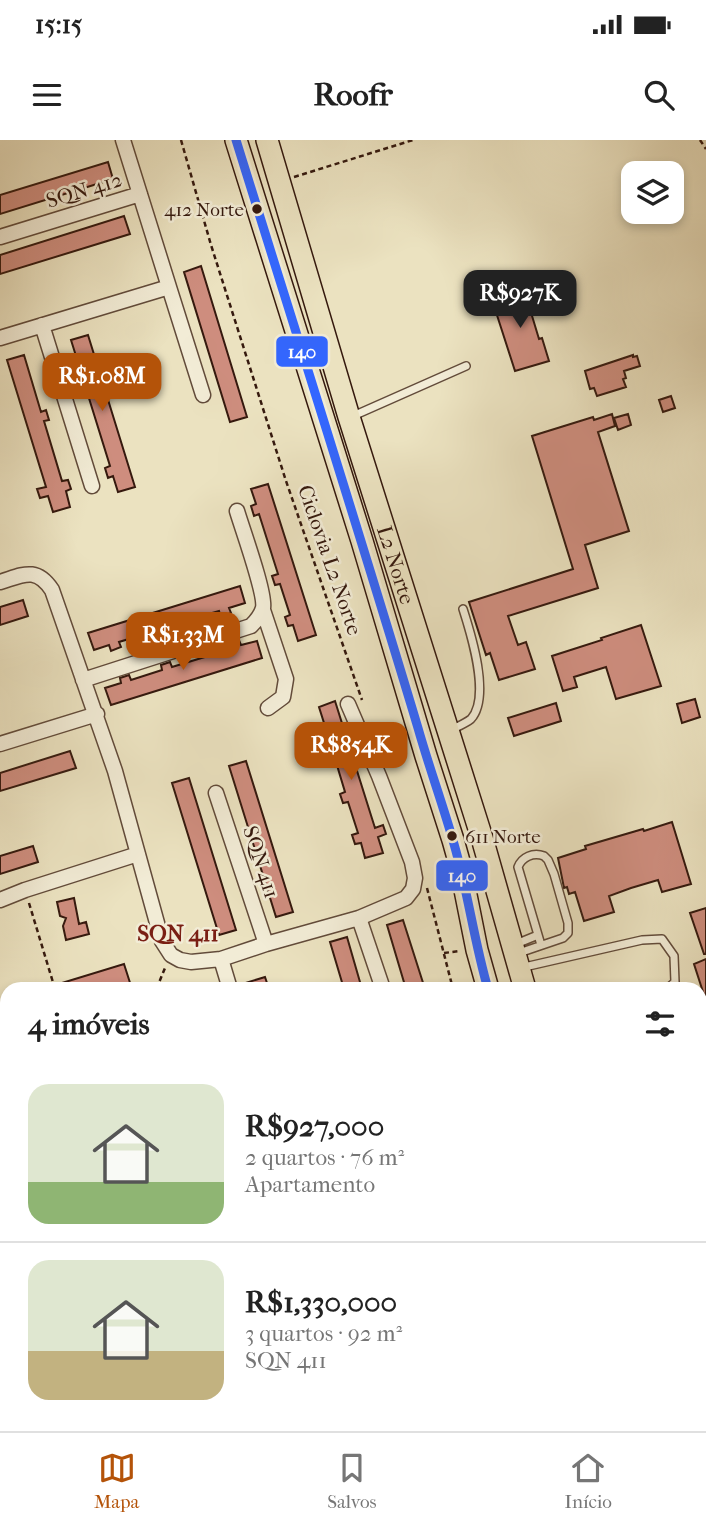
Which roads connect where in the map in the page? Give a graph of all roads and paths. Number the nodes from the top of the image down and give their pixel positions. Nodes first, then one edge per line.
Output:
1 (123, 140) edge
2 (181, 140) edge
3 (236, 140) edge
4 (267, 140) edge
5 (413, 140) edge
6 (700, 140) edge
7 (706, 149) edge
8 (291, 178) dead end
9 (140, 194) junction
10 (0, 237) edge
11 (169, 287) junction
12 (41, 326) junction
13 (0, 338) edge
14 (466, 366) dead end
15 (203, 395) dead end
16 (349, 417) junction
17 (92, 486) dead end
18 (237, 510) dead end
19 (362, 541) junction
20 (388, 542) junction
21 (0, 582) edge
22 (463, 609) dead end
23 (262, 610) junction
24 (83, 680) junction
25 (355, 701) joint
26 (268, 708) dead end
27 (97, 714) junction
28 (448, 732) junction
29 (0, 744) edge
30 (216, 793) dead end
31 (138, 854) junction
32 (427, 887) dead end
33 (25, 890) junction
34 (0, 900) edge
35 (359, 918) junction
36 (538, 935) junction
37 (265, 944) junction
38 (541, 945) junction
39 (171, 955) junction
40 (221, 959) junction
41 (518, 964) edge
42 (53, 982) edge
43 (159, 982) edge
44 (228, 982) edge
45 (381, 982) edge
46 (451, 982) edge
47 (486, 982) edge
48 (675, 982) edge

1 - 9 street, SQN 412
2 - 25 path, Ciclovia L2 Norte
3 - 19 main road, L2 Norte
4 - 16 main road, L2 Norte
5 - 8 path
6 - 7 path
9 - 10 street, SQN 412
9 - 11 street, SQN 412
11 - 12 street
11 - 15 street, SQN 412
12 - 13 street
12 - 17 street
14 - 16 lane
16 - 20 main road, L2 Norte
18 - 23 street
19 - 20 main road
19 - 47 main road, L2 Norte
20 - 28 main road, L2 Norte
21 - 24 street
22 - 28 lane
23 - 24 street
23 - 26 street
24 - 27 street
25 - 35 street
27 - 29 street
27 - 31 street
28 - 41 main road, L2 Norte
30 - 37 street, SQN 411
31 - 33 street
31 - 39 street
32 - 46 path
33 - 34 street
33 - 42 path
35 - 37 street
35 - 45 street
36 - 38 lane
36 - 38 lane
36 - 41 lane
37 - 40 street
38 - 41 lane
39 - 40 street
39 - 43 path
40 - 44 street
41 - 48 lane

